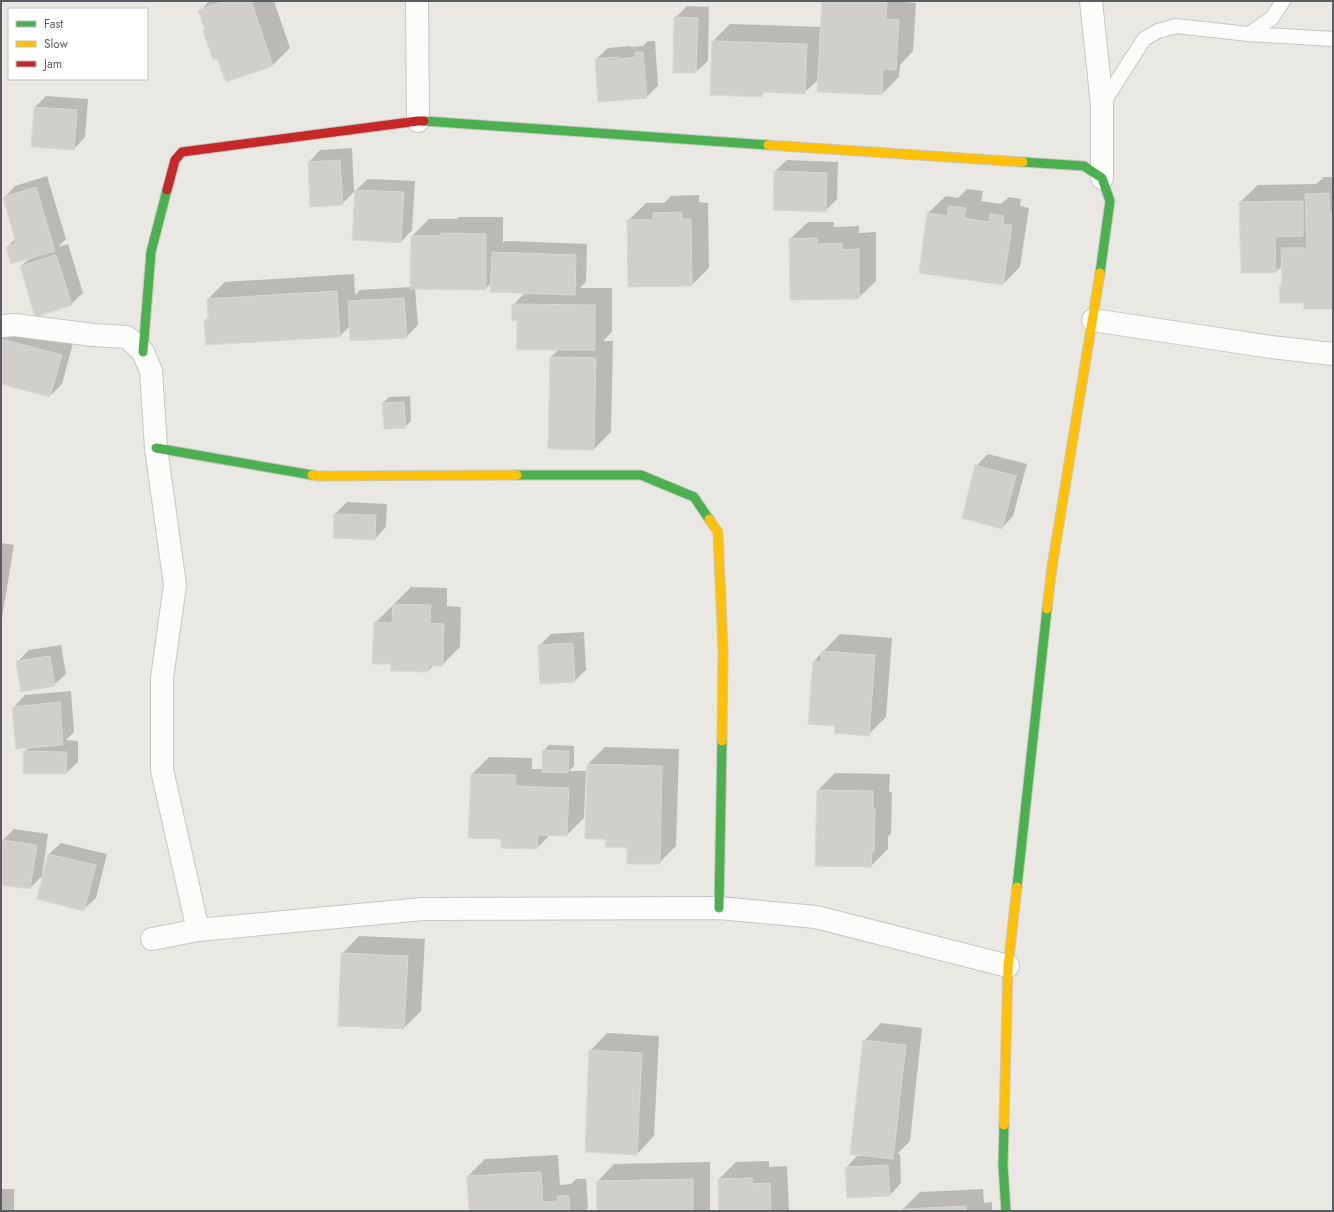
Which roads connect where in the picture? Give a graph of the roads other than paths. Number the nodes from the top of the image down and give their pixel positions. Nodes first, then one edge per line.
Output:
1 (417, 1) edge
2 (1091, 1) edge
3 (1283, 1) edge
4 (1249, 34) junction
5 (1333, 39) edge
6 (1102, 105) junction
7 (418, 121) junction
8 (1102, 178) junction
9 (1093, 320) junction
10 (1, 326) edge
11 (144, 352) junction
12 (1333, 354) edge
13 (156, 448) junction
14 (719, 908) junction
15 (198, 930) junction
16 (152, 939) dead end
17 (1008, 966) junction
18 (1006, 1211) edge

1 - 7 street
2 - 6 street
3 - 4 lane
4 - 5 lane
4 - 6 lane
6 - 8 street
7 - 8 street
7 - 11 street
8 - 9 street
9 - 12 street
9 - 17 street
10 - 11 street
11 - 13 street
13 - 14 street
13 - 15 street
14 - 15 street
14 - 17 street
15 - 16 street
17 - 18 street

